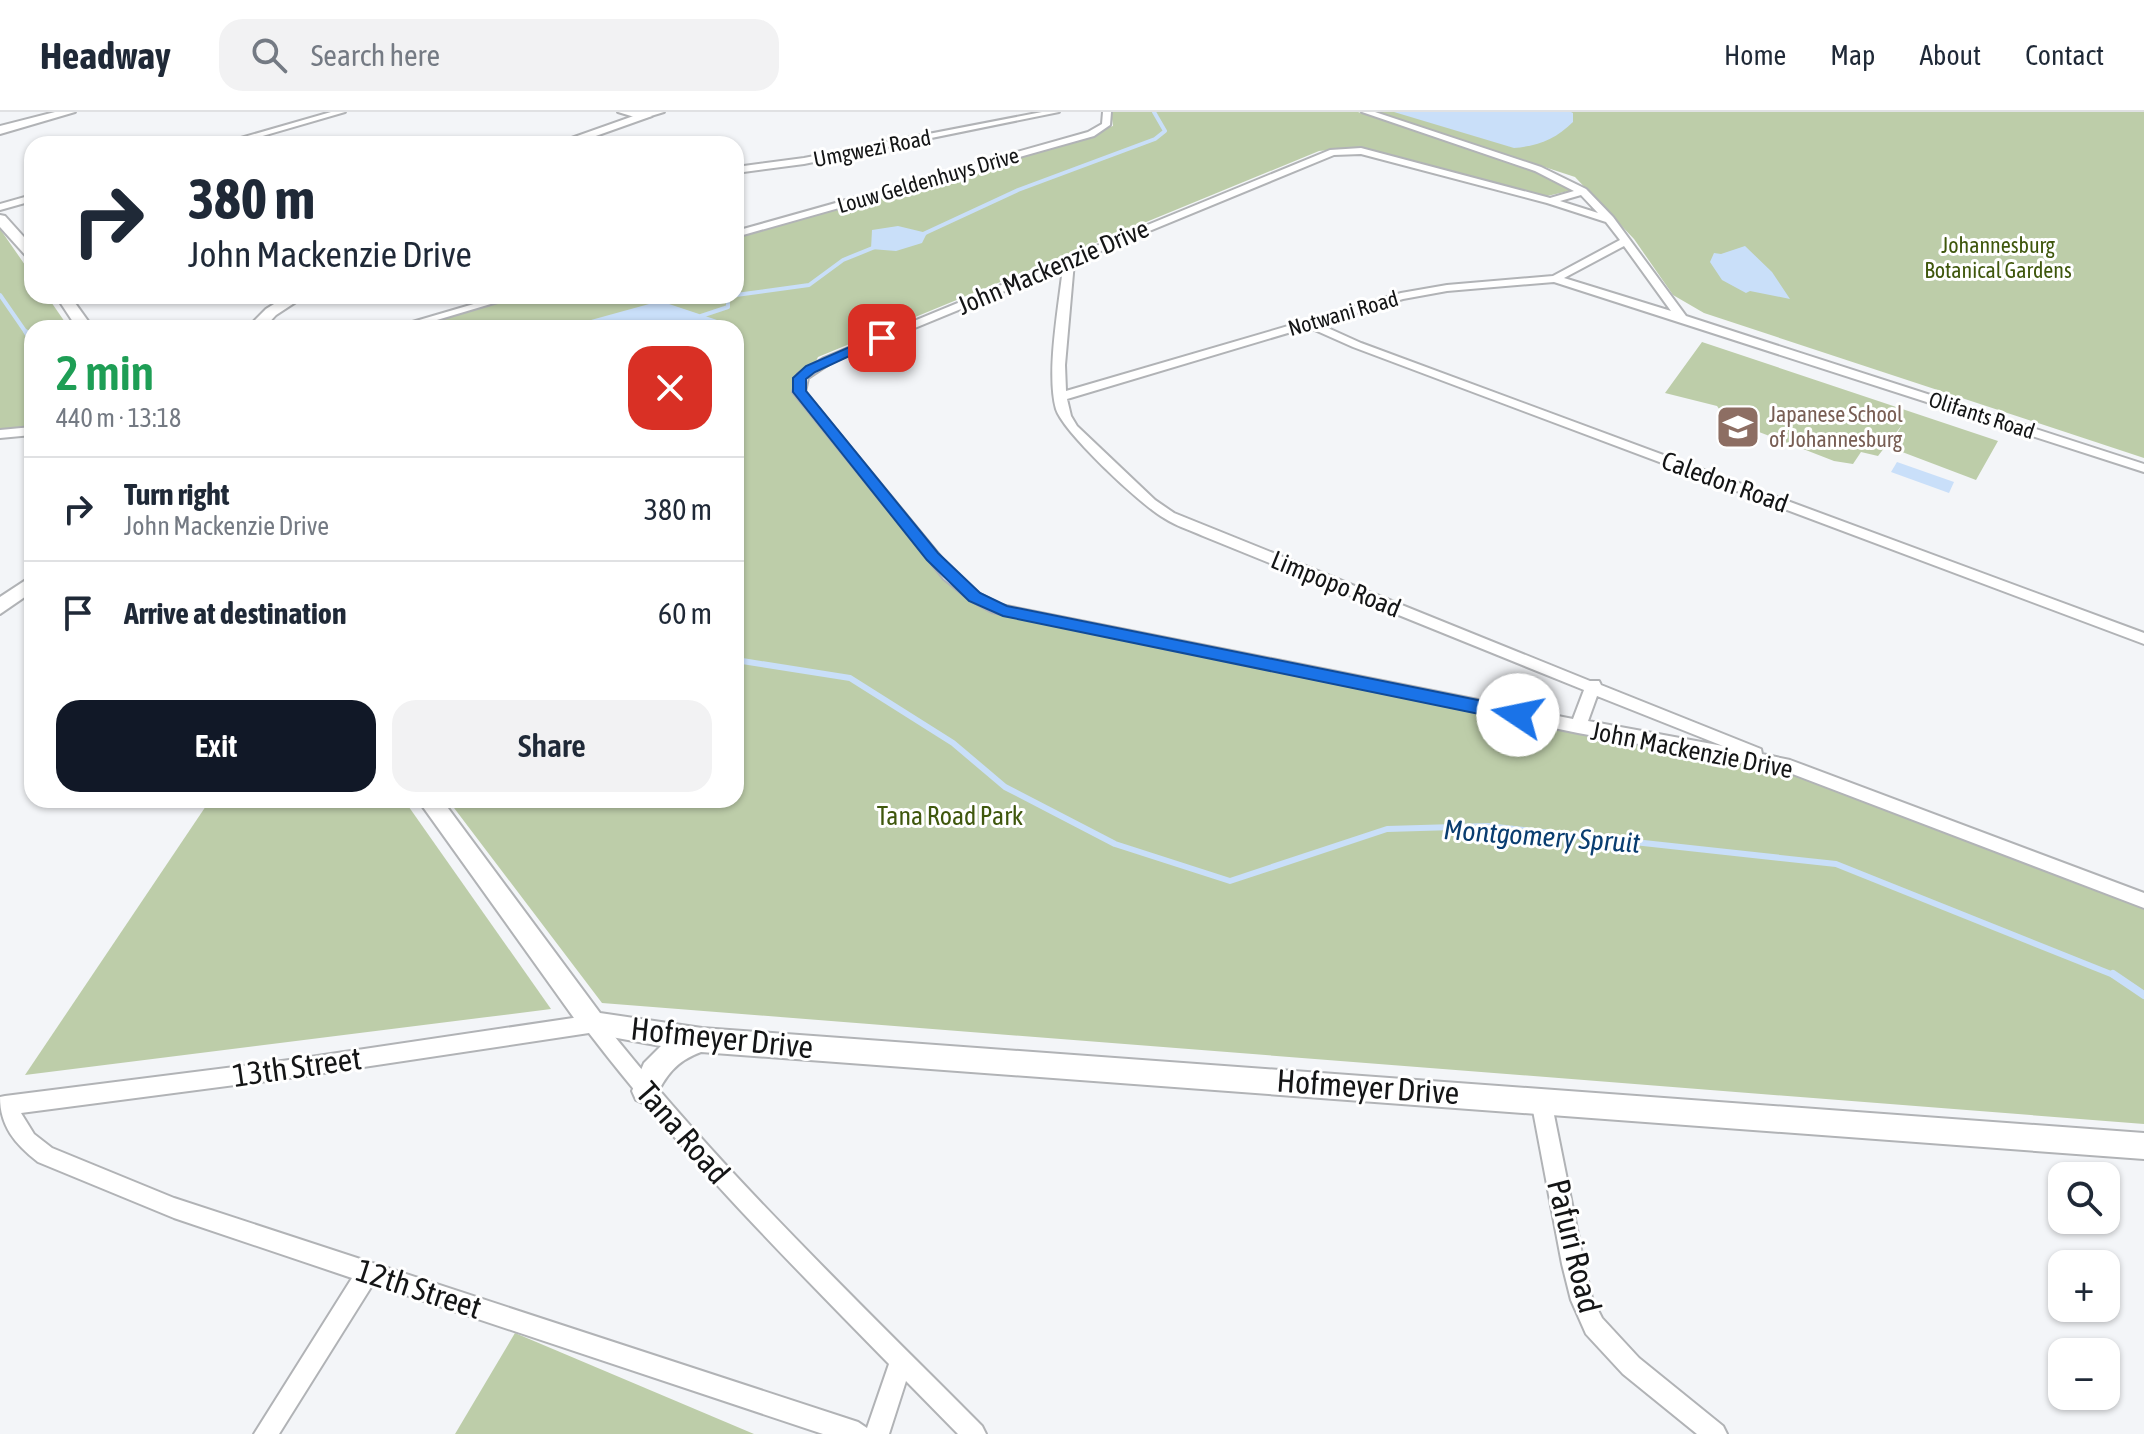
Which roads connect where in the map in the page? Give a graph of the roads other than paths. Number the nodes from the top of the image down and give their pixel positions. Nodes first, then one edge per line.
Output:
1 (69, 112) edge
2 (341, 112) edge
3 (619, 112) edge
4 (660, 112) edge
5 (1055, 112) edge
6 (1107, 112) edge
7 (1366, 112) edge
8 (646, 116) junction
9 (2, 130) edge
10 (254, 136) edge
11 (579, 136) edge
12 (587, 136) edge
13 (744, 169) edge
14 (1583, 191) junction
15 (24, 200) edge
16 (1550, 201) junction
17 (0, 207) edge
18 (0, 219) edge
19 (1609, 219) junction
20 (744, 232) edge
21 (1626, 241) junction
22 (24, 245) edge
23 (1069, 260) junction
24 (1555, 279) junction
25 (284, 304) edge
26 (484, 304) edge
27 (1682, 318) junction
28 (263, 320) edge
29 (427, 320) edge
30 (1308, 323) junction
31 (1060, 397) junction
32 (24, 432) edge
33 (0, 434) edge
34 (2144, 468) edge
35 (24, 588) edge
36 (0, 607) edge
37 (2144, 639) edge
38 (1594, 685) junction
39 (1578, 727) junction
40 (1784, 764) junction
41 (435, 808) edge
42 (2144, 901) edge
43 (593, 1024) junction
44 (702, 1040) junction
45 (645, 1091) junction
46 (1541, 1100) junction
47 (3, 1106) edge
48 (2144, 1146) edge
49 (368, 1272) junction
50 (902, 1359) junction
51 (266, 1434) edge
52 (858, 1434) edge
53 (877, 1434) edge
54 (974, 1434) edge
55 (1715, 1434) edge

1 - 9 main road
2 - 10 street
3 - 8 street
3 - 11 main road
4 - 8 street
5 - 13 street, Umgwezi Road
6 - 20 street, Louw Geldenhuys Drive
7 - 14 street
8 - 12 main road
14 - 16 street
14 - 19 street
15 - 17 street
16 - 19 street, John Mackenzie Drive
16 - 23 street, John Mackenzie Drive
18 - 22 main road
19 - 21 street
21 - 24 street, Notwani Road
21 - 27 street
23 - 31 street, Limpopo Road
23 - 39 street, John Mackenzie Drive
24 - 27 street, Olifants Road
24 - 30 street, Notwani Road
25 - 28 main road
26 - 29 street
27 - 34 street, Olifants Road
30 - 31 street, Notwani Road
30 - 37 street, Caledon Road
31 - 38 street, Limpopo Road
32 - 33 street
35 - 36 main road
38 - 39 street
38 - 40 street, Limpopo Road
39 - 40 street, John Mackenzie Drive
40 - 42 street, John Mackenzie Drive
41 - 43 main road, Tana Road
43 - 44 main road, Hofmeyer Drive
43 - 45 street, Tana Road
43 - 47 street, 13th Street
44 - 45 main road
44 - 46 main road, Hofmeyer Drive
45 - 50 street, Tana Road
46 - 48 main road, Hofmeyer Drive
46 - 55 street, Pafuri Road
47 - 49 street, 12th Street
49 - 51 street
49 - 52 street, 12th Street
50 - 53 street
50 - 54 street, Tana Road

